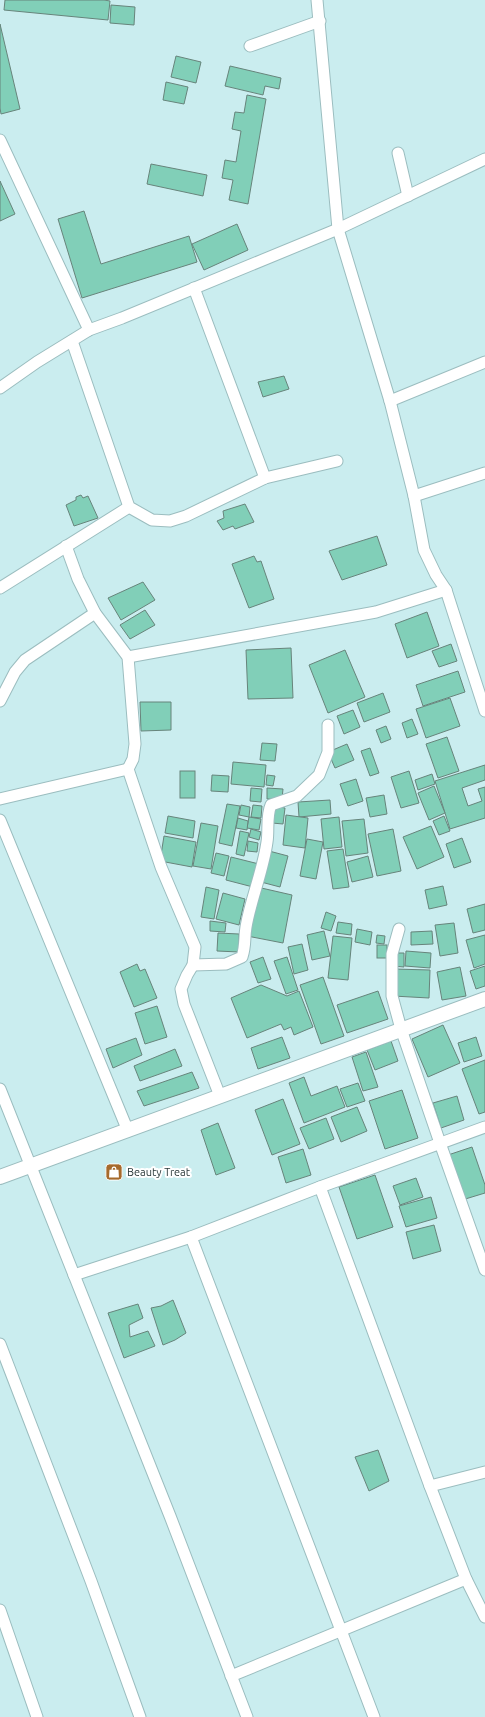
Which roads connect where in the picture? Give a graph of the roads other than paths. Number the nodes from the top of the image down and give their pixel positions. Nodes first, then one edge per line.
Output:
1 (317, 0) edge
2 (320, 21) junction
3 (250, 46) dead end
4 (0, 140) edge
5 (398, 153) dead end
6 (485, 159) edge
7 (408, 196) junction
8 (338, 229) junction
9 (194, 288) junction
10 (89, 330) junction
11 (72, 341) junction
12 (485, 362) edge
13 (0, 388) edge
14 (390, 401) junction
15 (337, 461) dead end
16 (485, 473) edge
17 (265, 478) junction
18 (414, 496) junction
19 (129, 507) junction
20 (66, 546) junction
21 (0, 588) edge
22 (446, 590) junction
23 (95, 613) junction
24 (128, 657) junction
25 (0, 701) edge
26 (485, 711) edge
27 (328, 725) dead end
28 (128, 769) junction
29 (0, 799) edge
30 (0, 820) edge
31 (399, 929) dead end
32 (193, 965) junction
33 (485, 999) edge
34 (402, 1029) junction
35 (0, 1089) edge
36 (220, 1096) junction
37 (485, 1127) edge
38 (128, 1131) junction
39 (440, 1143) junction
40 (32, 1166) junction
41 (0, 1177) edge
42 (320, 1187) junction
43 (191, 1237) junction
44 (485, 1270) edge
45 (74, 1275) junction
46 (0, 1344) edge
47 (485, 1472) edge
48 (430, 1486) junction
49 (466, 1579) junction
50 (0, 1610) edge
51 (485, 1616) edge
52 (340, 1630) junction
53 (231, 1676) junction
54 (37, 1717) edge
55 (140, 1717) edge
56 (247, 1717) edge
57 (374, 1717) edge

1 - 2 street
2 - 3 street
2 - 8 street
4 - 10 street
5 - 7 street
6 - 7 street
7 - 8 street
8 - 9 street
8 - 14 street
9 - 10 street
9 - 17 street
10 - 11 street
11 - 13 street
11 - 19 street
12 - 14 street
14 - 18 street
15 - 17 street
16 - 18 street
17 - 19 street
18 - 22 street
19 - 20 street
20 - 21 street
20 - 23 street
22 - 24 street
22 - 26 street
23 - 24 street
23 - 25 street
24 - 28 street
27 - 32 street
28 - 29 street
28 - 32 street
30 - 38 street
31 - 34 street
32 - 36 street
33 - 34 street
34 - 36 street
34 - 39 street
35 - 40 street
36 - 38 street
37 - 39 street
38 - 40 street
39 - 42 street
39 - 44 street
40 - 41 street
40 - 45 street
42 - 43 street
42 - 48 street
43 - 45 street
43 - 52 street
45 - 53 street
46 - 55 street
47 - 48 street
48 - 49 street
49 - 51 street
49 - 52 street
50 - 54 street
52 - 53 street
52 - 57 street
53 - 56 street

